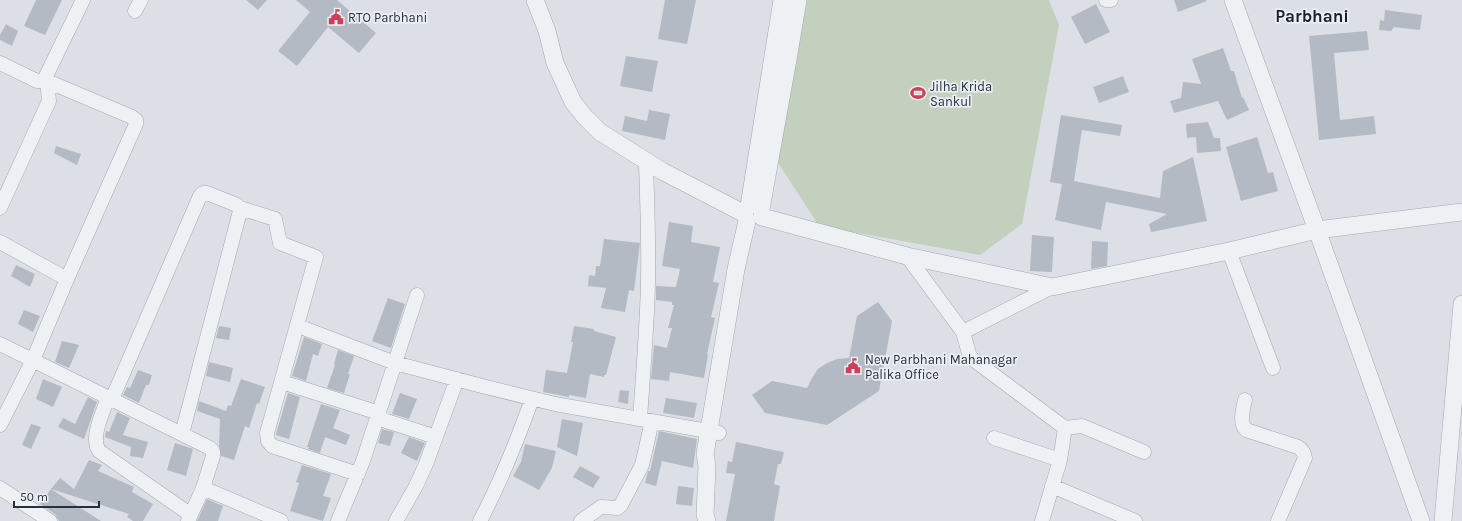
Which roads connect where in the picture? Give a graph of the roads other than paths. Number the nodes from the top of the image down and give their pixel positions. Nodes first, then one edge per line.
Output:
1 (83, 0) edge
2 (535, 0) edge
3 (782, 0) edge
4 (798, 0) edge
5 (1106, 0) edge
6 (1110, 0) edge
7 (1233, 0) edge
8 (0, 63) edge
9 (46, 79) junction
10 (646, 161) junction
11 (0, 208) edge
12 (240, 208) junction
13 (1462, 212) edge
14 (753, 215) junction
15 (1317, 230) junction
16 (0, 242) edge
17 (1229, 251) junction
18 (907, 256) junction
19 (67, 279) junction
20 (1052, 287) junction
21 (417, 295) dead end
22 (1462, 304) edge
23 (298, 326) junction
24 (963, 332) junction
25 (0, 344) edge
26 (33, 360) junction
27 (395, 363) junction
28 (1273, 368) dead end
29 (457, 379) junction
30 (282, 382) junction
31 (110, 398) junction
32 (532, 398) junction
33 (1244, 400) dead end
34 (378, 416) junction
35 (646, 420) junction
36 (0, 425) edge
37 (1065, 428) junction
38 (714, 432) junction
39 (182, 434) junction
40 (436, 437) junction
41 (994, 438) dead end
42 (1144, 452) dead end
43 (1060, 460) junction
44 (358, 474) junction
45 (1052, 486) junction
46 (0, 488) edge
47 (203, 488) junction
48 (617, 514) edge
49 (190, 518) edge
50 (50, 521) edge
51 (281, 521) edge
52 (338, 521) edge
53 (396, 521) edge
54 (480, 521) edge
55 (582, 521) edge
56 (707, 521) edge
57 (1042, 521) edge
58 (1135, 521) edge
59 (1278, 521) edge
60 (1420, 521) edge
61 (1442, 521) edge

1 - 9 street
2 - 10 street
3 - 14 street
4 - 14 street
5 - 6 street
7 - 15 street
8 - 9 street
9 - 11 street
9 - 19 street
10 - 14 street
10 - 35 street
12 - 23 street
12 - 31 street
12 - 39 street
13 - 15 street
14 - 18 street
14 - 38 street
15 - 17 street
15 - 60 street
16 - 19 street
17 - 20 street
17 - 28 street
18 - 20 street
18 - 24 street
19 - 26 street
20 - 24 street
21 - 27 street
22 - 61 street
23 - 27 street
23 - 30 street
24 - 37 street
25 - 26 street
26 - 31 street
26 - 36 street
27 - 29 street
27 - 34 street
29 - 32 street
29 - 40 street
30 - 34 street
30 - 44 street
31 - 39 street
31 - 49 street
32 - 35 street
32 - 54 street
33 - 59 street
34 - 40 street
34 - 44 street
35 - 38 street
35 - 48 street
37 - 42 street
37 - 43 street
38 - 56 street
39 - 47 street
40 - 53 street
41 - 43 street
43 - 45 street
44 - 52 street
45 - 57 street
45 - 58 street
46 - 50 street
47 - 49 street
47 - 51 street
48 - 55 street

